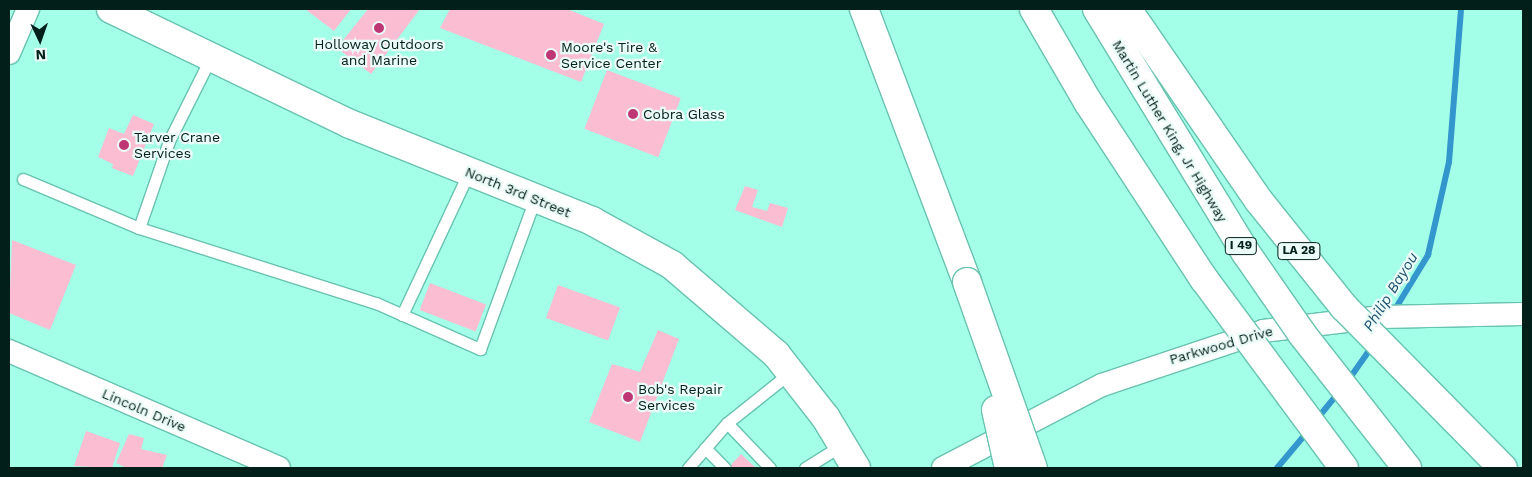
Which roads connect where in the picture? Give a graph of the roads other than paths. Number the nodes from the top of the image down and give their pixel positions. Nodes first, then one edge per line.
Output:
1 (28, 9) edge
2 (110, 9) edge
3 (864, 9) edge
4 (1034, 9) edge
5 (1097, 9) edge
6 (1127, 9) edge
7 (9, 53) edge
8 (210, 59) junction
9 (468, 172) junction
10 (23, 179) dead end
11 (535, 199) junction
12 (139, 228) junction
13 (966, 282) junction
14 (1523, 314) edge
15 (402, 315) junction
16 (9, 351) edge
17 (791, 372) junction
18 (727, 424) junction
19 (842, 445) junction
20 (705, 448) junction
21 (280, 468) edge
22 (688, 468) edge
23 (725, 468) edge
24 (770, 468) edge
25 (805, 468) edge
26 (856, 468) edge
27 (943, 468) edge
28 (1009, 468) edge
29 (1033, 468) edge
30 (1344, 468) edge
31 (1407, 468) edge
32 (1503, 468) edge

1 - 7 street
2 - 8 main road, North 3rd Street
3 - 13 main road
4 - 30 main road, bridge
5 - 31 main road, Martin Luther King, Jr Highway / I 49, bridge
6 - 32 main road, LA 28, bridge
8 - 9 main road, North 3rd Street
8 - 12 lane
9 - 11 main road, North 3rd Street
9 - 15 lane
10 - 12 lane
11 - 15 lane
11 - 17 main road, North 3rd Street
12 - 15 lane
13 - 28 main road, bridge
13 - 29 main road, bridge
14 - 27 street, Parkwood Drive
16 - 21 street, Lincoln Drive
17 - 18 lane
17 - 19 main road, North 3rd Street
18 - 20 lane
18 - 24 lane
19 - 25 lane
19 - 26 main road, North 3rd Street
20 - 22 lane
20 - 23 lane

